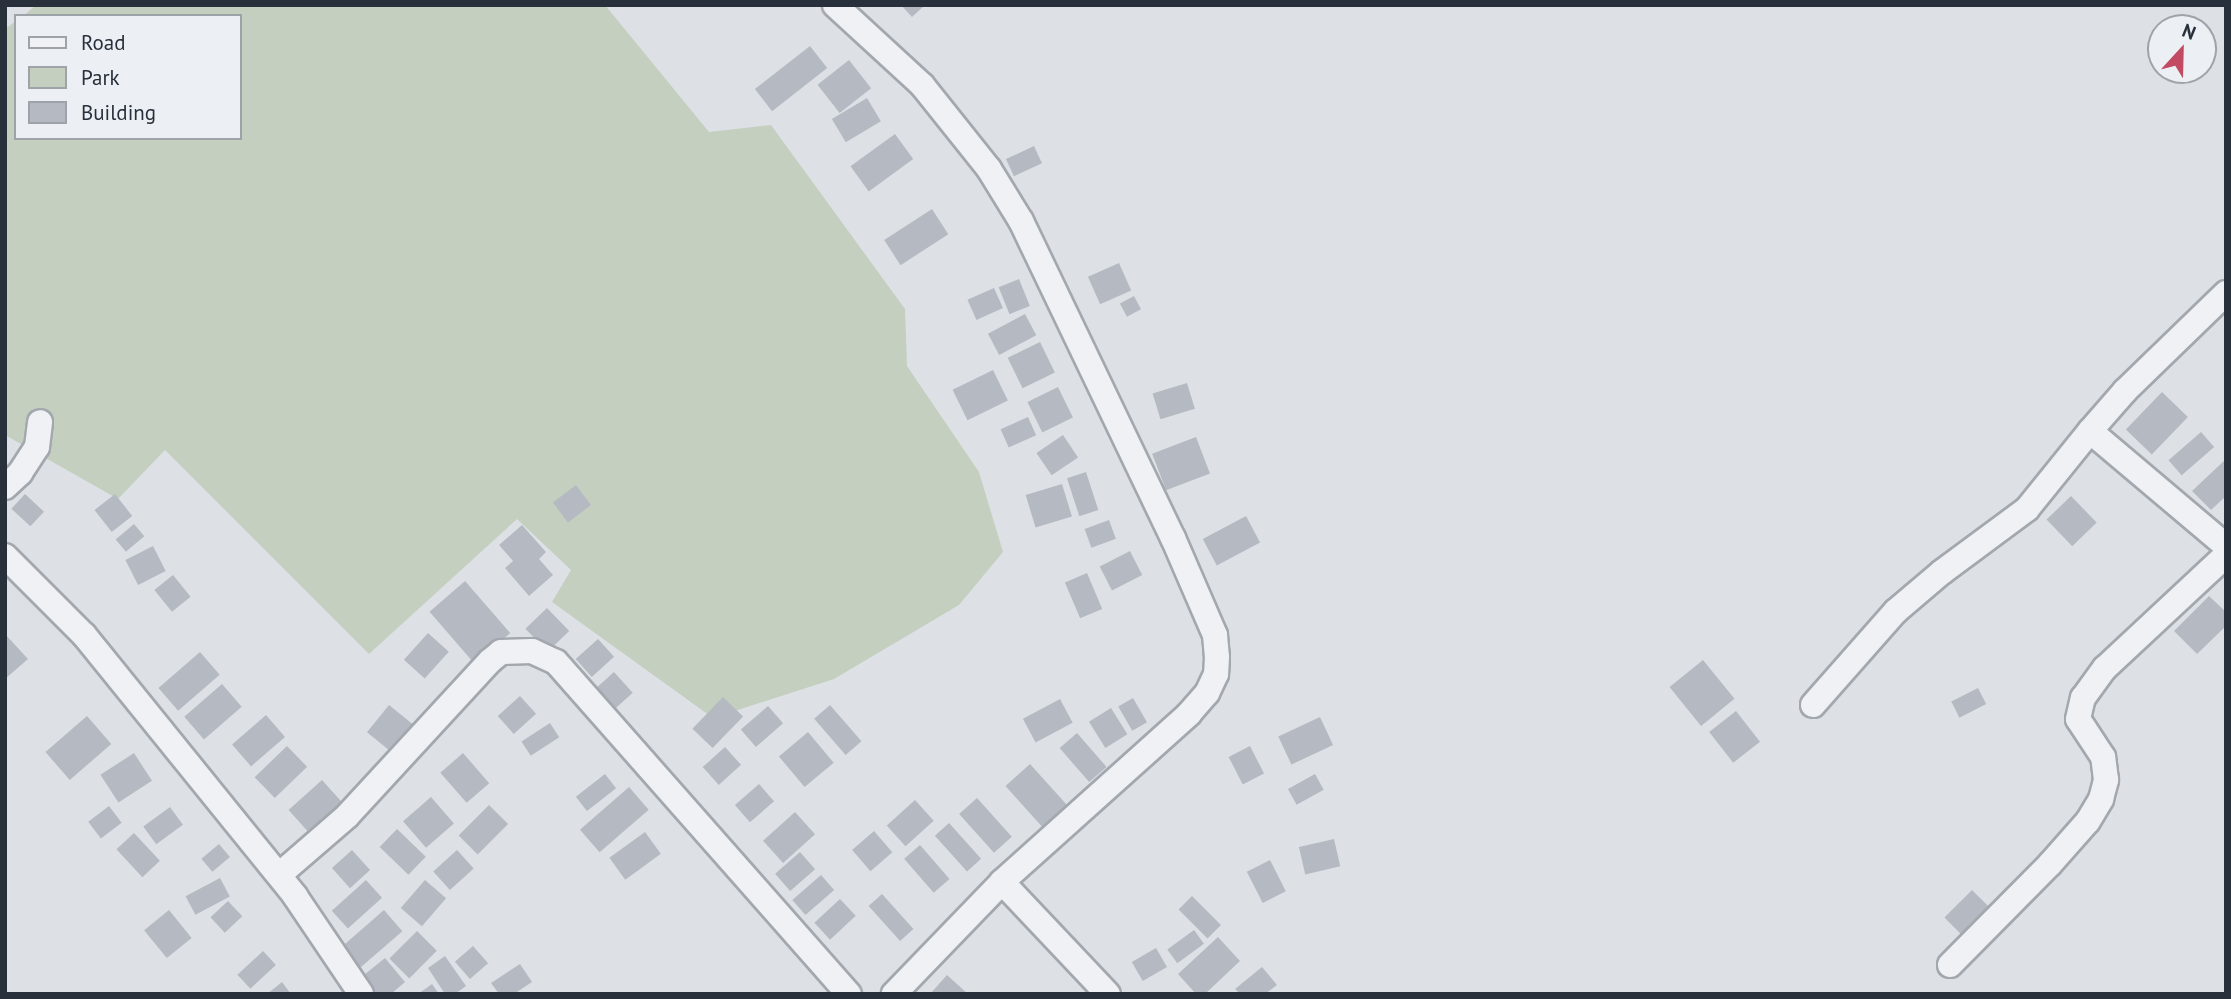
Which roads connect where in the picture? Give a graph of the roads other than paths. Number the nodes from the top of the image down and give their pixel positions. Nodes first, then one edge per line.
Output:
1 (835, 5) edge
2 (2226, 293) edge
3 (40, 422) dead end
4 (2091, 431) junction
5 (5, 487) edge
6 (2226, 546) edge
7 (2226, 555) edge
8 (5, 556) edge
9 (1813, 705) dead end
10 (279, 876) junction
11 (1002, 882) junction
12 (1950, 965) dead end
13 (361, 994) edge
14 (849, 994) edge
15 (894, 994) edge
16 (1108, 994) edge

1 - 11 street
2 - 4 street
3 - 5 street
4 - 6 street
4 - 9 street
7 - 12 street
8 - 10 street
10 - 13 street
10 - 14 street
11 - 15 street
11 - 16 street

